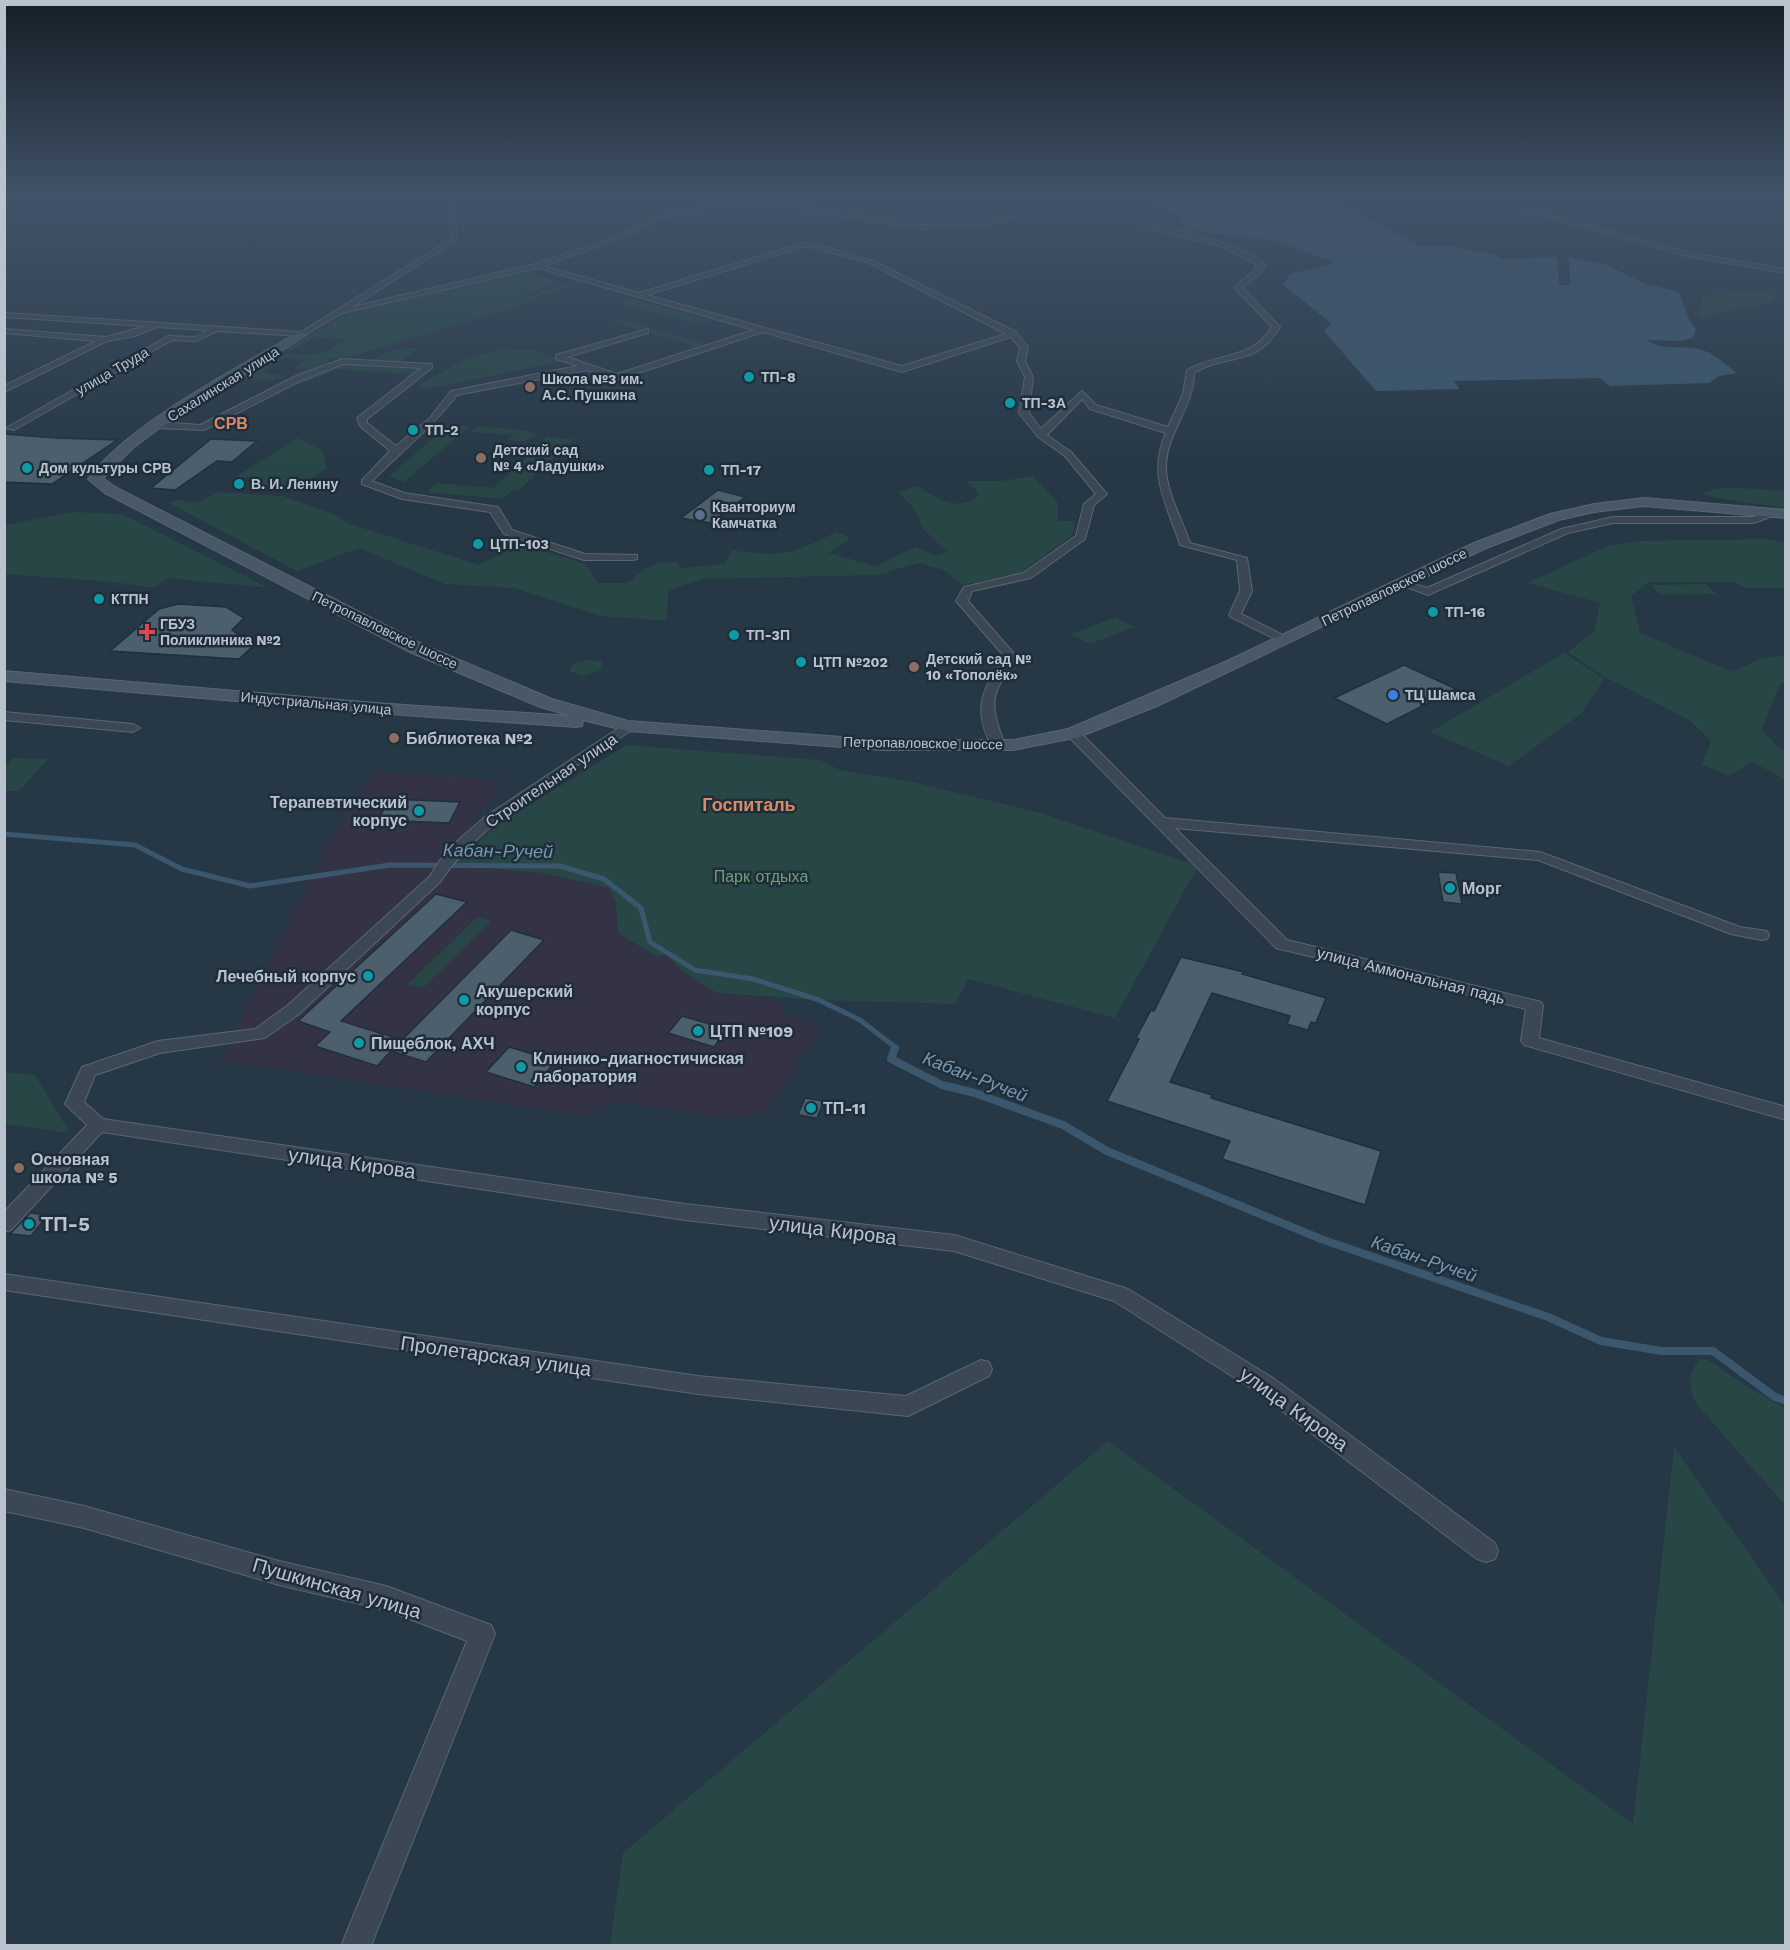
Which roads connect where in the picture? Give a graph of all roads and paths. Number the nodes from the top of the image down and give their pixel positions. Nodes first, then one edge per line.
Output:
1 (379, 288) edge
2 (442, 288) edge
3 (614, 288) edge
4 (662, 288) edge
5 (922, 288) edge
6 (1239, 288) edge
7 (639, 295) junction
8 (343, 311) junction
9 (4, 315) edge
10 (158, 324) junction
11 (216, 328) junction
12 (762, 330) junction
13 (4, 331) edge
14 (645, 332) dead end
15 (303, 334) junction
16 (1013, 334) junction
17 (106, 339) junction
18 (587, 367) junction
19 (4, 390) edge
20 (158, 425) junction
21 (11, 429) dead end
22 (1170, 430) junction
23 (1041, 435) junction
24 (396, 451) junction
25 (134, 502) joint
26 (1778, 514) edge
27 (633, 557) dead end
28 (1402, 583) junction
29 (1287, 640) junction
30 (4, 676) edge
31 (506, 689) junction
32 (541, 714) junction
33 (4, 716) edge
34 (487, 716) junction
35 (628, 726) junction
36 (133, 728) dead end
37 (1072, 733) junction
38 (998, 745) junction
39 (1161, 822) junction
40 (1761, 935) dead end
41 (1785, 1114) edge
42 (98, 1125) junction
43 (4, 1225) edge
44 (4, 1282) edge
45 (981, 1370) dead end
46 (4, 1500) edge
47 (1486, 1551) dead end
48 (357, 1946) edge

1 - 8 street, Сахалинская улица
2 - 8 street
3 - 7 street
4 - 7 street
5 - 16 street
6 - 22 street
7 - 12 street
8 - 15 street, Сахалинская улица
9 - 10 street, улица Труда
10 - 11 street, улица Труда
10 - 17 street
11 - 15 street, улица Труда
11 - 21 street, улица Труда
12 - 16 street
12 - 18 street
13 - 17 street
14 - 18 street
15 - 20 street, Сахалинская улица
16 - 23 street
17 - 19 street
18 - 24 street
20 - 24 street
20 - 25 street, Сахалинская улица
22 - 23 street
22 - 29 street
23 - 38 street
24 - 27 street
25 - 31 street, Петропавловское шоссе
26 - 28 street, Петропавловское шоссе
26 - 28 street
28 - 29 street, Петропавловское шоссе
29 - 37 street, Петропавловское шоссе
30 - 34 street, Индустриальная улица
31 - 32 street
31 - 34 street
32 - 34 street, Индустриальная улица
32 - 35 street, Индустриальная улица
33 - 36 street
35 - 38 street, Петропавловское шоссе
35 - 42 street, Строительная улица
37 - 38 street, Петропавловское шоссе
37 - 39 street, улица Аммональная падь
39 - 40 street
39 - 41 street, улица Аммональная падь
42 - 43 street
42 - 47 street, улица Кирова
44 - 45 street, Пролетарская улица
46 - 48 street, Пушкинская улица

